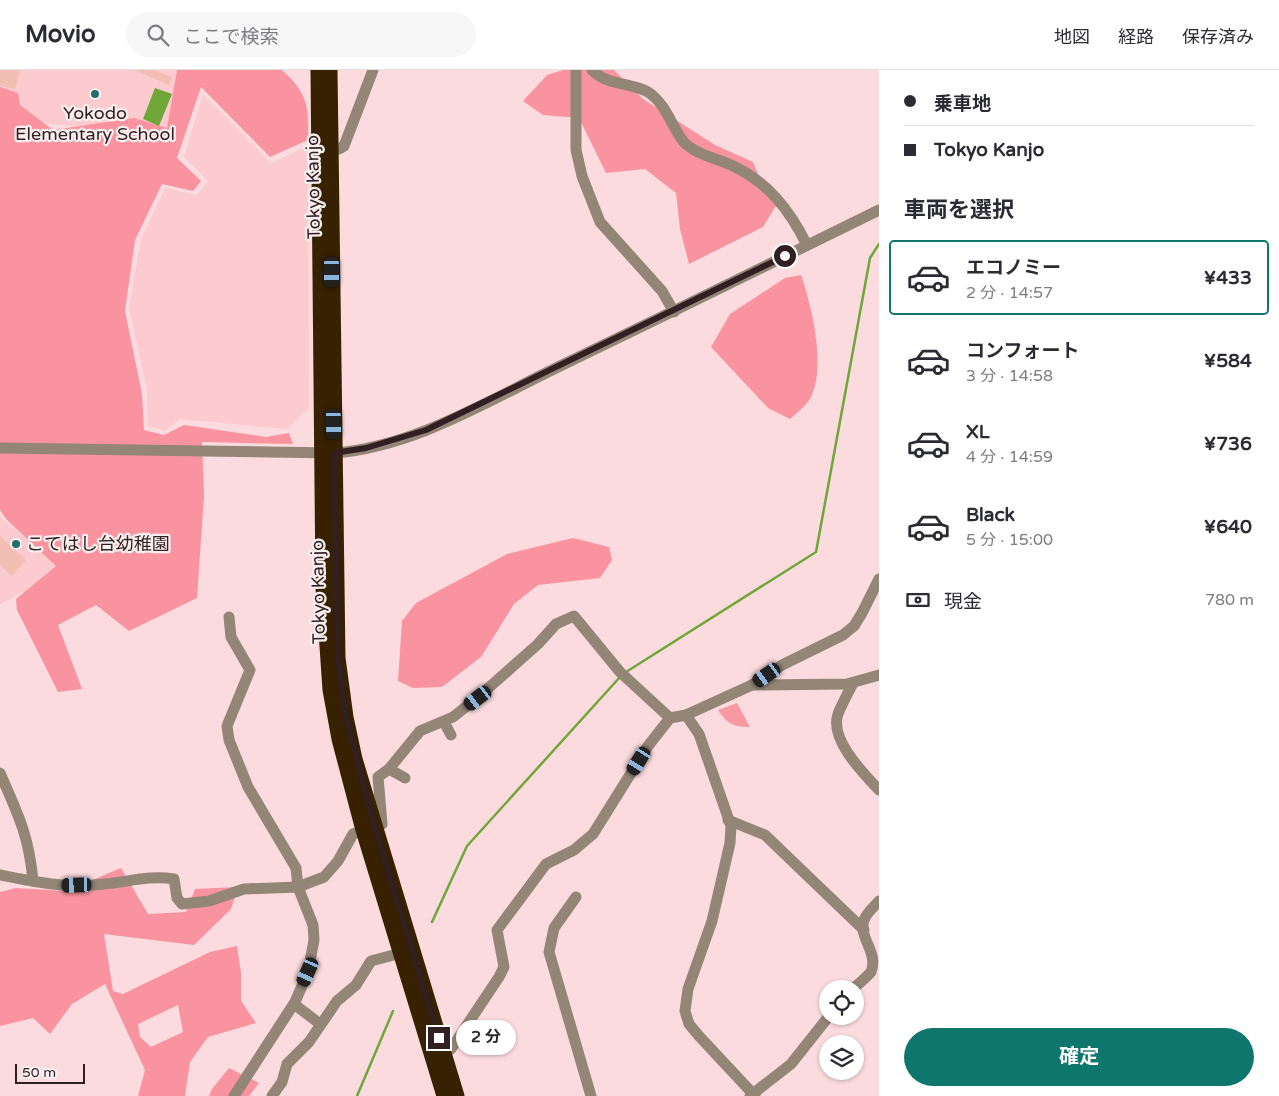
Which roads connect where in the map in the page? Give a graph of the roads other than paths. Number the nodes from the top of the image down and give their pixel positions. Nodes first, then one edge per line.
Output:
1 (318, 70) edge
2 (330, 70) edge
3 (373, 70) edge
4 (576, 70) edge
5 (592, 70) edge
6 (325, 149) junction
7 (879, 210) edge
8 (807, 245) junction
9 (674, 312) junction
10 (0, 448) edge
11 (328, 453) junction
12 (879, 580) edge
13 (230, 617) dead end
14 (879, 674) edge
15 (853, 683) junction
16 (752, 685) junction
17 (686, 715) junction
18 (670, 718) junction
19 (444, 722) junction
20 (451, 735) dead end
21 (389, 769) junction
22 (0, 773) edge
23 (405, 778) dead end
24 (879, 790) edge
25 (728, 820) junction
26 (368, 828) junction
27 (0, 876) edge
28 (33, 881) junction
29 (298, 887) junction
30 (576, 897) dead end
31 (879, 901) edge
32 (864, 930) junction
33 (401, 953) junction
34 (862, 980) edge
35 (294, 1004) junction
36 (320, 1024) junction
37 (823, 1025) edge
38 (437, 1054) junction
39 (752, 1095) edge
40 (234, 1096) edge
41 (272, 1096) edge
42 (444, 1096) edge
43 (457, 1096) edge
44 (591, 1096) edge

1 - 6 highway, Tokyo Kanjo
2 - 6 highway, Tokyo Kanjo
3 - 6 street
4 - 9 street
5 - 8 street
6 - 11 highway, Tokyo Kanjo
7 - 8 street
8 - 9 street
9 - 11 street
10 - 11 street
11 - 26 highway, Tokyo Kanjo
12 - 16 street
13 - 29 street
14 - 15 street
15 - 16 street
15 - 24 street
16 - 17 street
17 - 18 street
17 - 25 street
18 - 19 street
18 - 38 street
19 - 20 street
19 - 21 street
21 - 23 street
21 - 26 street
22 - 28 street
25 - 32 street
25 - 39 street
26 - 29 street
26 - 33 highway, Tokyo Kanjo
26 - 38 highway, Tokyo Kanjo
27 - 28 street
28 - 29 street
29 - 35 street
30 - 44 street
31 - 32 street
32 - 34 street
33 - 36 street
33 - 38 highway, Tokyo Kanjo
35 - 36 street
35 - 40 street
36 - 41 street
37 - 39 street
38 - 42 highway, Tokyo Kanjo
38 - 43 highway, Tokyo Kanjo

